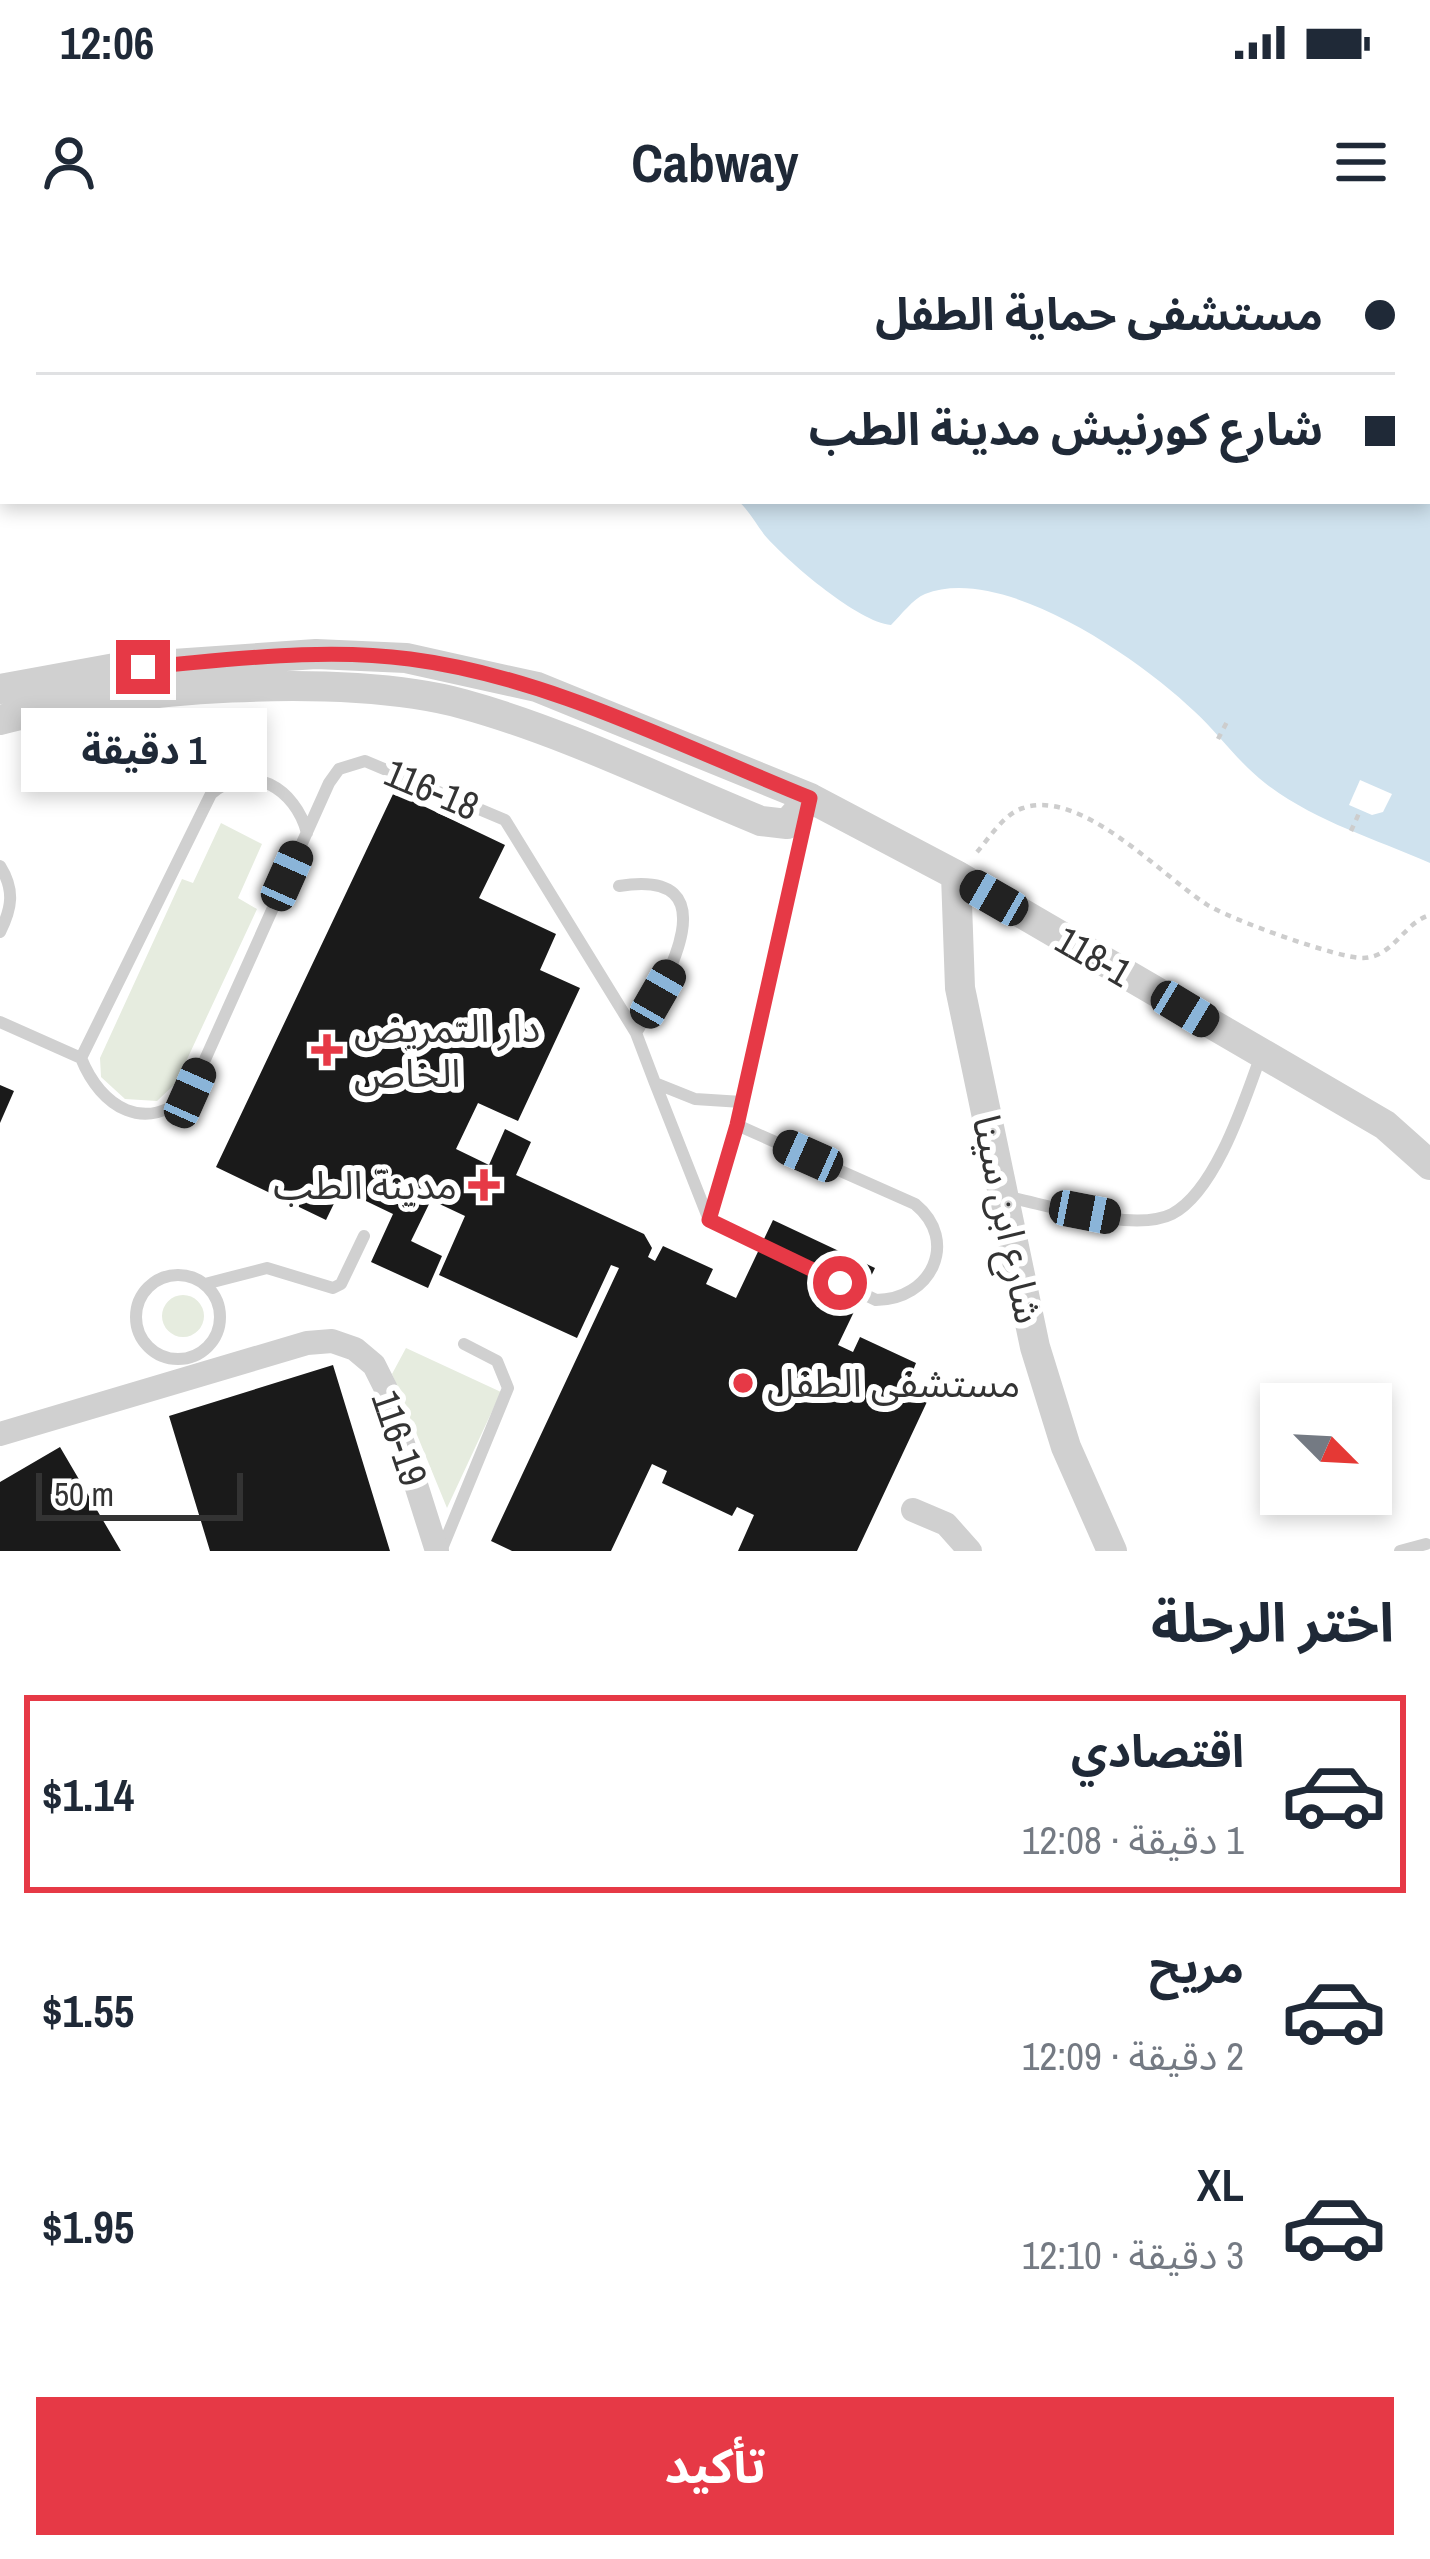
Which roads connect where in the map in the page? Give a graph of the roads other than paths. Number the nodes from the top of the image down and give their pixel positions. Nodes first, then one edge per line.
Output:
1 (0, 688) edge
2 (0, 720) edge
3 (810, 798) junction
4 (307, 833) junction
5 (0, 866) edge
6 (956, 875) junction
7 (619, 886) dead end
8 (0, 932) edge
9 (0, 1022) edge
10 (636, 1033) junction
11 (1261, 1054) junction
12 (82, 1058) junction
13 (655, 1083) junction
14 (742, 1102) junction
15 (737, 1125) junction
16 (1430, 1165) edge
17 (1003, 1196) junction
18 (709, 1220) junction
19 (364, 1236) dead end
20 (205, 1284) junction
21 (464, 1344) dead end
22 (196, 1364) junction
23 (0, 1434) edge
24 (914, 1510) dead end
25 (1426, 1544) dead end
26 (439, 1551) edge
27 (970, 1551) edge
28 (1112, 1551) edge
29 (1400, 1551) edge

1 - 3 street, 118-1
2 - 3 street
3 - 6 street, 118-1
3 - 14 lane
4 - 10 lane, 116-18
4 - 12 lane
4 - 12 lane, 116-18
5 - 8 lane
6 - 11 street, 118-1
6 - 17 street, شارع ابن سينا
7 - 10 lane
9 - 12 lane
10 - 13 lane, 116-18
11 - 16 street, 118-1
11 - 17 lane
13 - 14 lane
13 - 18 lane, 116-18
14 - 15 lane
15 - 18 lane
15 - 18 lane
17 - 28 street, شارع ابن سينا
19 - 20 lane
20 - 22 lane
20 - 22 lane
21 - 26 lane
22 - 23 street, 116-19
22 - 26 street, 116-19
24 - 27 street
25 - 29 lane

